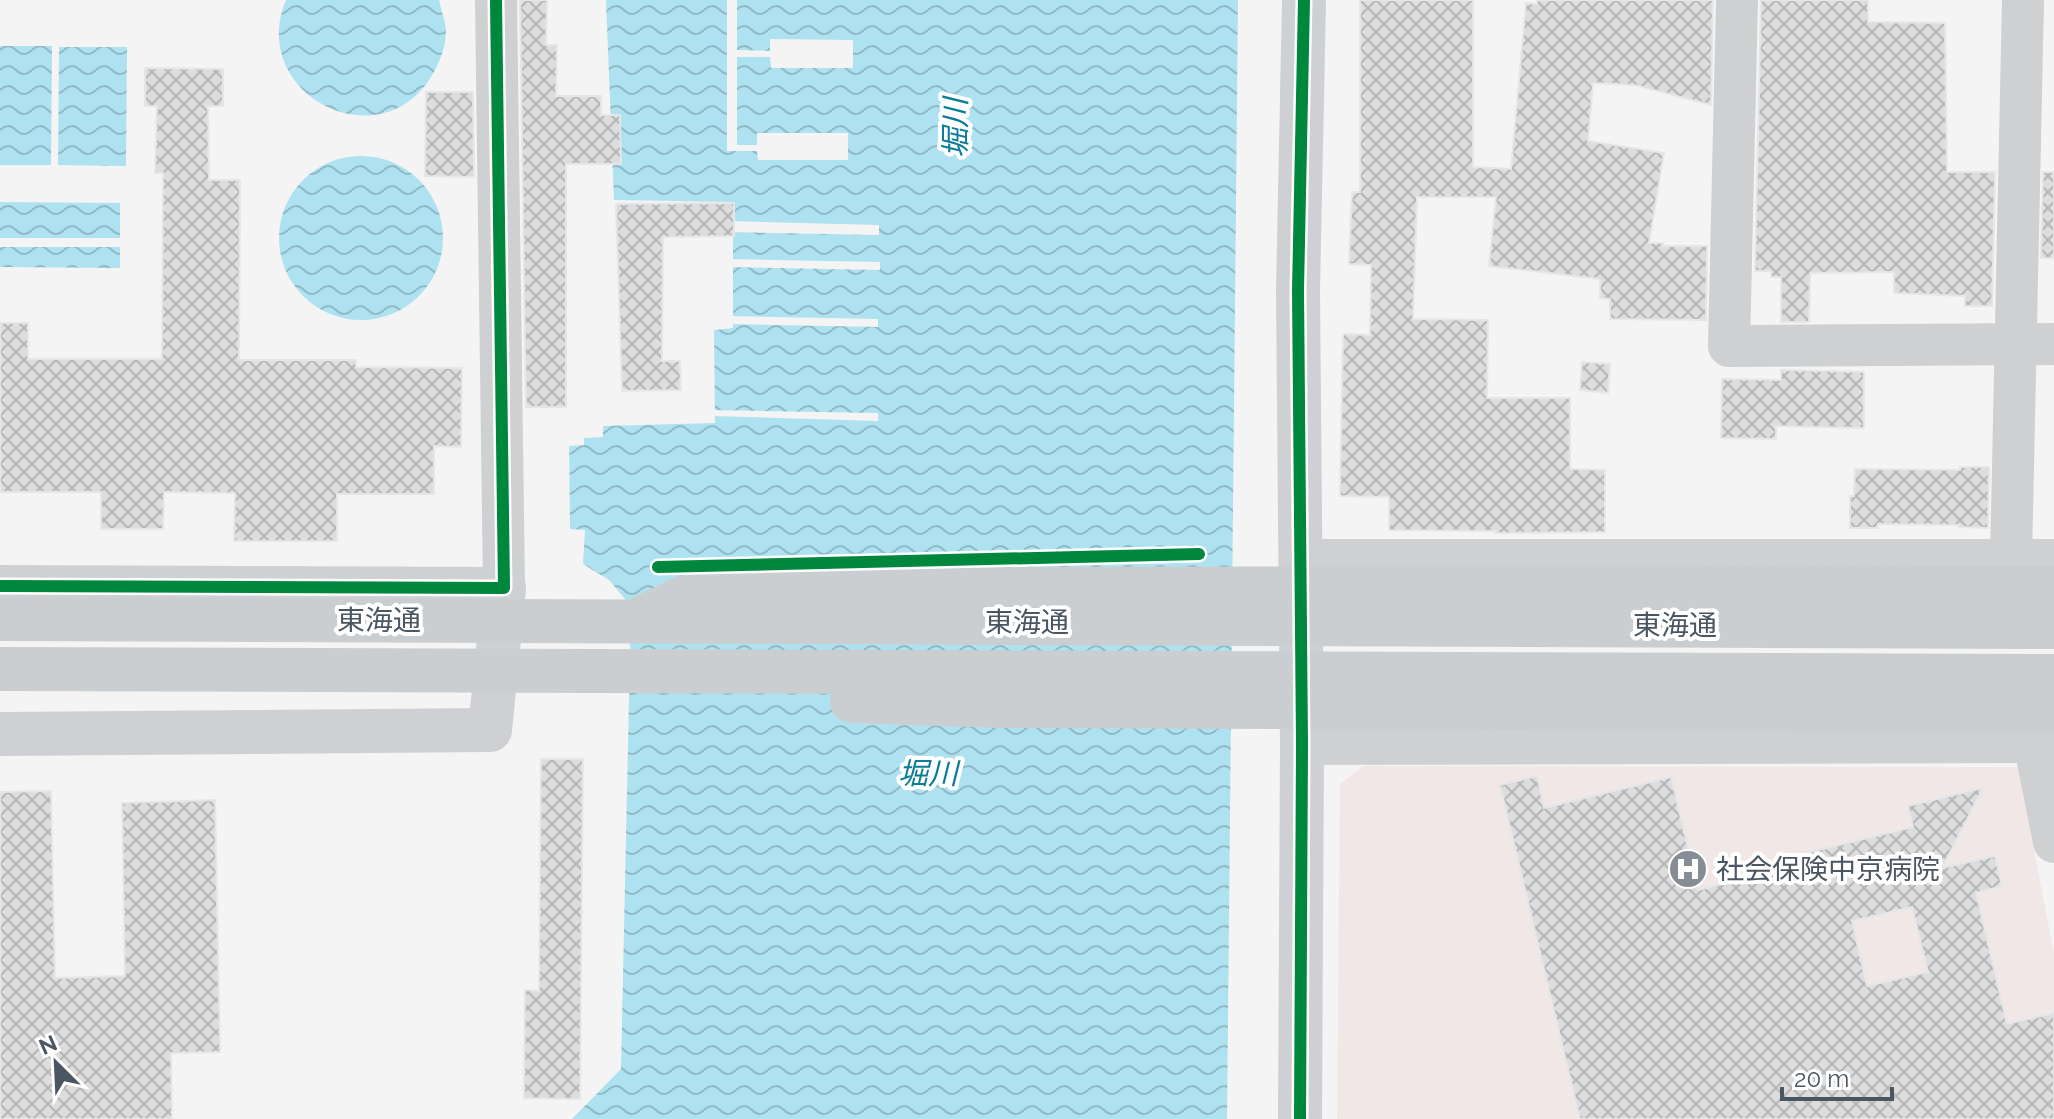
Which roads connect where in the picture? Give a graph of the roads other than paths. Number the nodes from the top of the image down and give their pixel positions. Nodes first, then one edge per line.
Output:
1 (496, 0) edge
2 (1304, 0) edge
3 (1737, 0) edge
4 (2023, 0) edge
5 (2035, 344) edge
6 (2011, 559) junction
7 (1300, 560) junction
8 (0, 586) edge
9 (504, 588) junction
10 (2054, 592) edge
11 (0, 619) edge
12 (0, 669) edge
13 (626, 671) junction
14 (2054, 676) edge
15 (2047, 732) edge
16 (0, 734) edge
17 (1302, 744) junction
18 (2054, 842) edge
19 (1300, 1119) edge

1 - 9 street
2 - 7 street
3 - 5 street
4 - 5 street
5 - 6 street
6 - 7 street
6 - 10 street
7 - 17 street
8 - 9 street
9 - 16 street
10 - 11 main road, 東海通, bridge
12 - 13 main road, 東海通, bridge
13 - 14 main road, 東海通, bridge
13 - 15 main road, bridge
15 - 17 street
15 - 18 street
17 - 19 street

